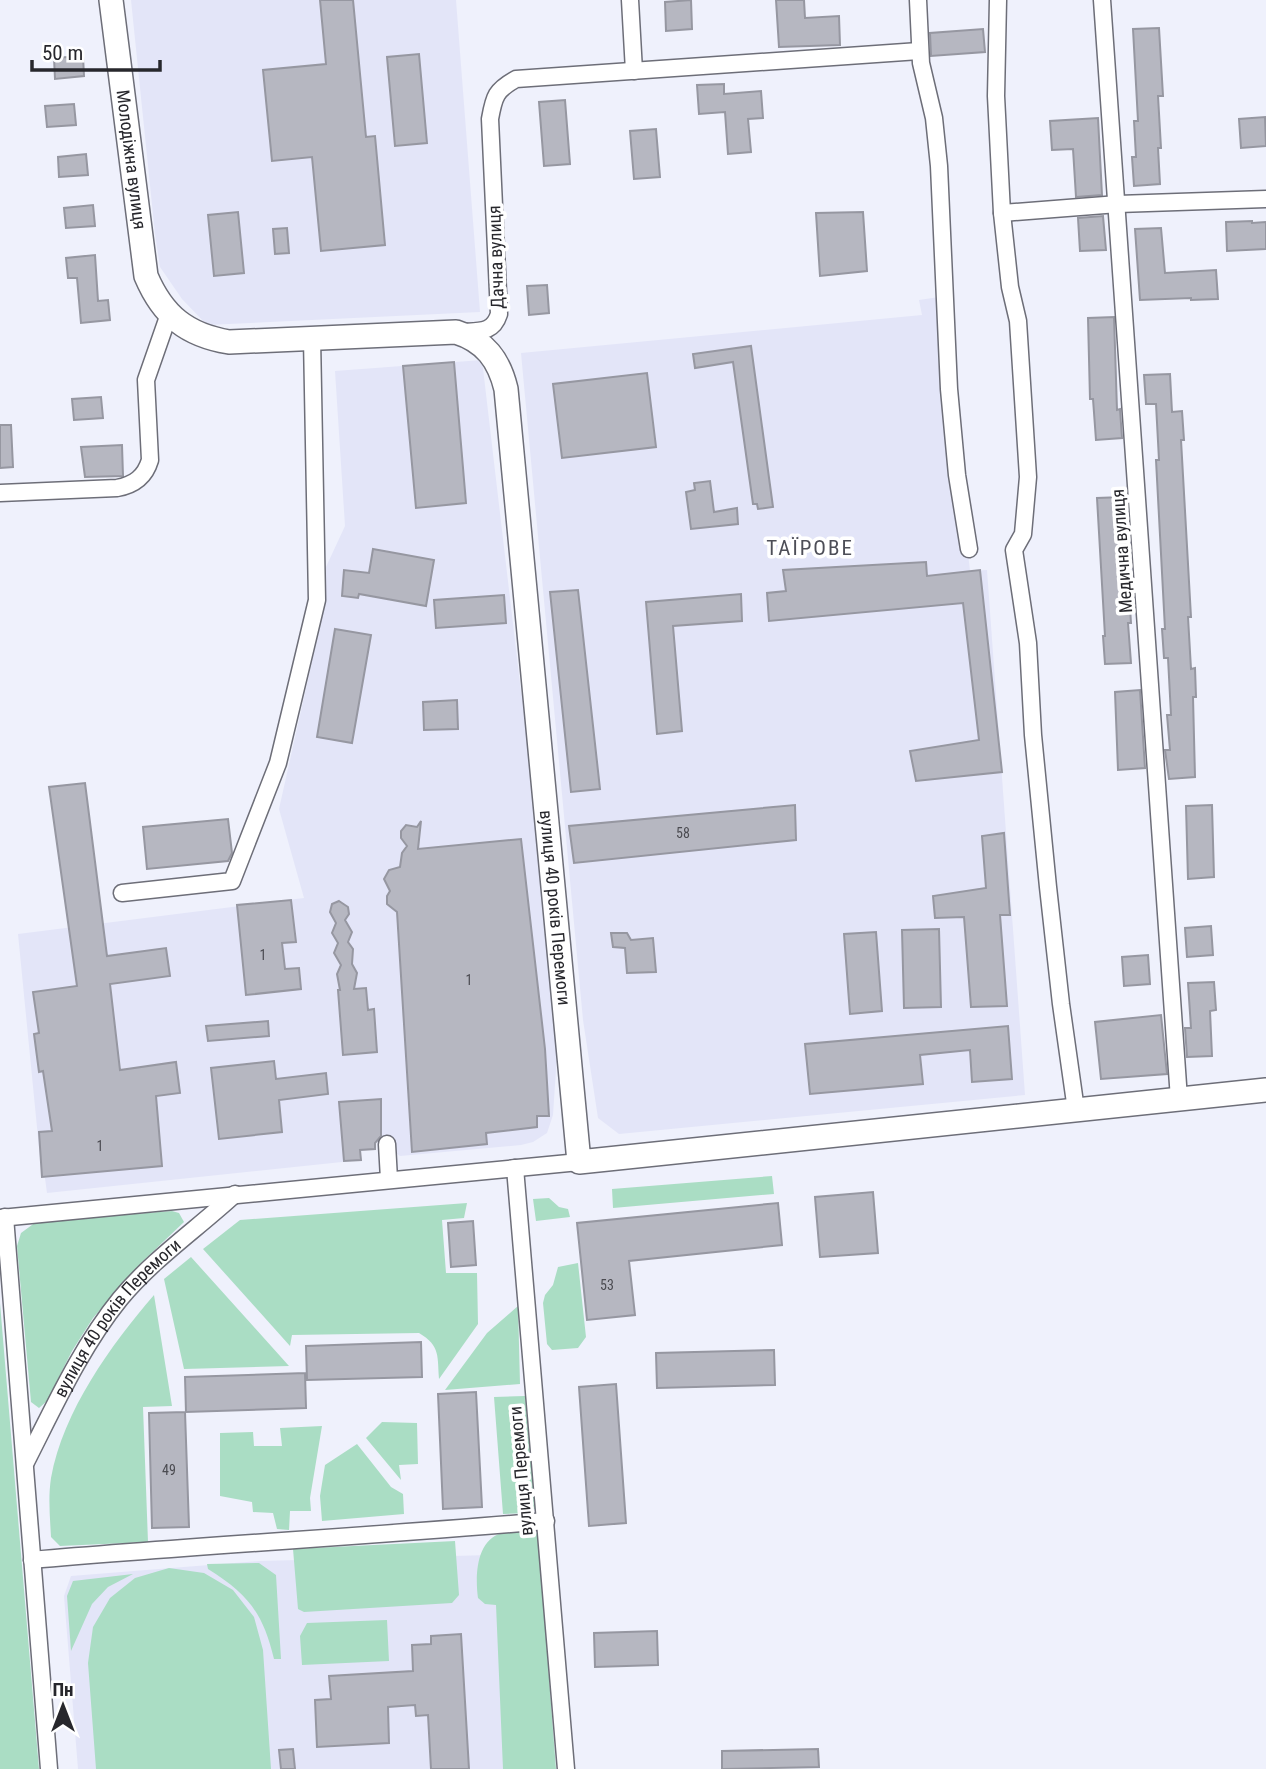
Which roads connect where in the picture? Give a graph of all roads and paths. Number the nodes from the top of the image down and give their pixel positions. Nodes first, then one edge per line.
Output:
1 (111, 0) edge
2 (630, 0) edge
3 (918, 0) edge
4 (998, 0) edge
5 (1102, 0) edge
6 (919, 51) junction
7 (635, 71) junction
8 (1266, 199) edge
9 (1118, 204) junction
10 (1002, 213) junction
11 (169, 314) junction
12 (456, 332) junction
13 (312, 338) junction
14 (0, 493) edge
15 (969, 549) dead end
16 (122, 893) dead end
17 (1266, 1090) edge
18 (1179, 1099) junction
19 (1076, 1110) junction
20 (387, 1144) dead end
21 (579, 1162) junction
22 (515, 1168) junction
23 (389, 1179) junction
24 (235, 1194) junction
25 (3, 1217) edge
26 (25, 1465) junction
27 (546, 1521) junction
28 (32, 1560) junction
29 (49, 1769) edge
30 (566, 1769) edge

1 - 11 street, Молодіжна вулиця
2 - 7 street
3 - 6 street
4 - 10 street
5 - 9 street, Медична вулиця
6 - 7 street, Дачна вулиця
6 - 15 street
7 - 12 street, Дачна вулиця
8 - 9 street
9 - 10 street
9 - 18 street, Медична вулиця
10 - 19 street
11 - 13 street, Дачна вулиця
11 - 14 street
12 - 13 street, Дачна вулиця
12 - 21 street, вулиця 40 років Перемоги
13 - 16 street
17 - 18 street
18 - 19 street
19 - 21 street
20 - 23 street
21 - 22 street
22 - 23 street
22 - 27 street, вулиця Перемоги
23 - 24 street
24 - 25 street
24 - 26 street, вулиця 40 років Перемоги
25 - 26 street
26 - 28 street
27 - 28 street
27 - 30 street, вулиця Перемоги
28 - 29 street

